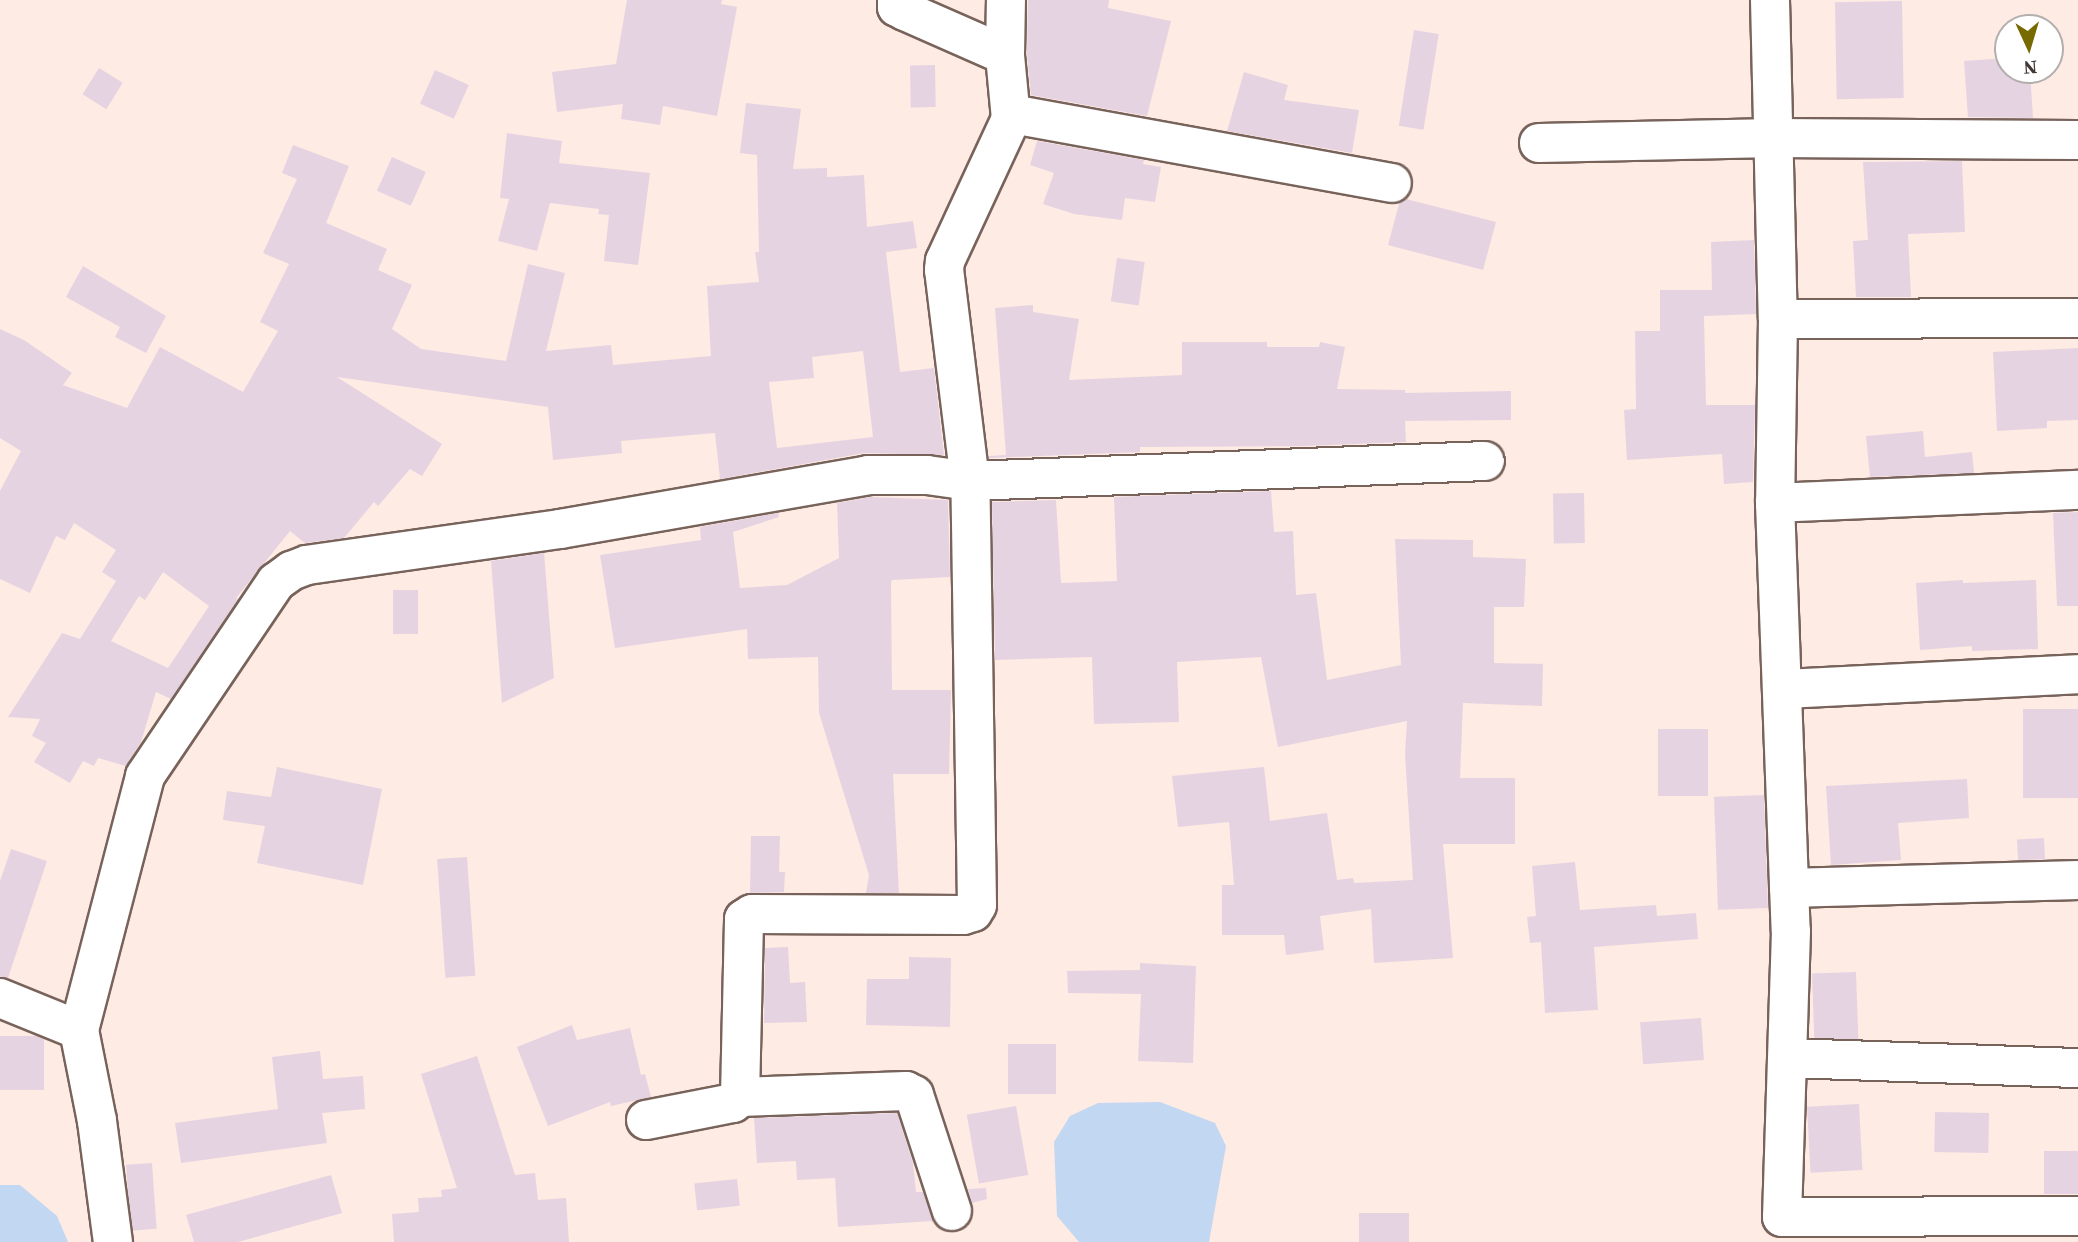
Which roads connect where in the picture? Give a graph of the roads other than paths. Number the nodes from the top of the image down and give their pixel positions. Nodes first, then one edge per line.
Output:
1 (897, 0) edge
2 (1006, 0) edge
3 (1770, 0) edge
4 (1005, 55) junction
5 (1012, 114) junction
6 (1775, 138) junction
7 (2078, 140) edge
8 (1539, 143) dead end
9 (1392, 183) dead end
10 (1778, 318) junction
11 (2078, 318) edge
12 (1485, 461) dead end
13 (970, 481) junction
14 (2078, 490) edge
15 (1775, 503) junction
16 (2078, 674) edge
17 (1784, 689) junction
18 (2078, 880) edge
19 (1789, 888) junction
20 (0, 998) edge
21 (79, 1030) junction
22 (1788, 1058) junction
23 (2078, 1068) edge
24 (740, 1097) junction
25 (646, 1120) dead end
26 (951, 1211) dead end
27 (2078, 1216) edge
28 (113, 1242) edge

1 - 4 street
2 - 4 street
3 - 6 street
4 - 5 street
5 - 9 street
5 - 13 street
6 - 7 street
6 - 8 street
6 - 10 street
10 - 11 street
10 - 15 street
12 - 13 street
13 - 21 street
13 - 24 street
14 - 15 street
15 - 17 street
16 - 17 street
17 - 19 street
18 - 19 street
19 - 22 street
20 - 21 street
21 - 28 street
22 - 23 street
22 - 27 street
24 - 25 street
24 - 26 street

